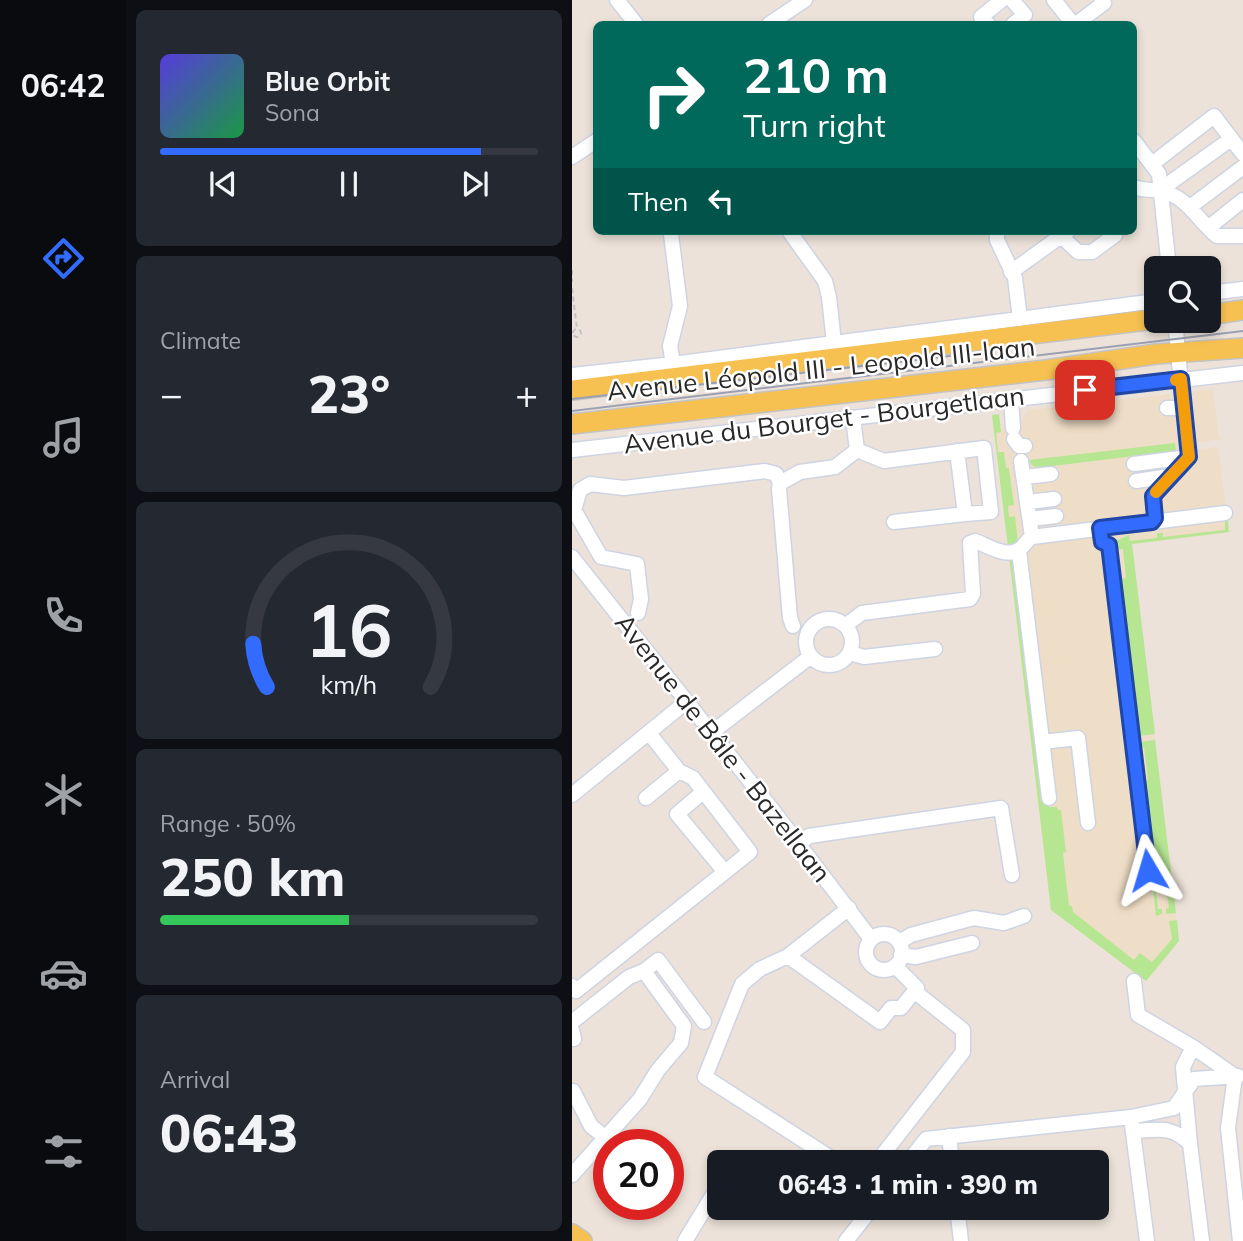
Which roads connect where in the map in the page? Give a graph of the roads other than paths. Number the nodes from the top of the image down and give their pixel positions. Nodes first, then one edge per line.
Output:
1 (617, 0) edge
2 (805, 0) edge
3 (1002, 0) edge
4 (1012, 0) edge
5 (1054, 0) edge
6 (1102, 0) edge
7 (634, 21) edge
8 (774, 21) edge
9 (985, 21) edge
10 (1017, 21) edge
11 (1072, 21) edge
12 (1079, 21) edge
13 (1231, 139) junction
14 (593, 143) edge
15 (1137, 145) edge
16 (1243, 154) edge
17 (572, 157) edge
18 (1152, 164) junction
19 (1243, 167) edge
20 (1137, 188) edge
21 (1160, 190) junction
22 (1243, 200) edge
23 (1190, 207) junction
24 (1208, 228) junction
25 (671, 235) edge
26 (792, 235) edge
27 (997, 235) edge
28 (1063, 235) edge
29 (1065, 235) edge
30 (1115, 235) dead end
31 (1243, 236) edge
32 (1168, 256) edge
33 (1011, 272) junction
34 (1243, 289) edge
35 (1221, 292) edge
36 (1144, 302) edge
37 (1243, 310) edge
38 (1221, 313) edge
39 (1019, 318) junction
40 (1144, 320) edge
41 (1176, 333) edge
42 (834, 343) junction
43 (1243, 348) edge
44 (1178, 353) junction
45 (672, 364) junction
46 (1243, 373) edge
47 (572, 375) edge
48 (1181, 379) junction
49 (572, 390) edge
50 (1011, 399) junction
51 (1167, 408) dead end
52 (1183, 408) junction
53 (853, 418) junction
54 (572, 424) edge
55 (1185, 427) junction
56 (1169, 429) dead end
57 (1017, 438) dead end
58 (572, 450) edge
59 (857, 450) junction
60 (957, 451) junction
61 (1021, 461) dead end
62 (780, 483) junction
63 (1027, 498) junction
64 (1225, 513) dead end
65 (965, 514) junction
66 (1152, 522) junction
67 (894, 523) dead end
68 (1100, 528) junction
69 (1032, 537) junction
70 (1019, 551) junction
71 (574, 565) edge
72 (638, 613) dead end
73 (846, 625) junction
74 (793, 626) dead end
75 (935, 649) dead end
76 (850, 653) junction
77 (811, 656) junction
78 (686, 702) junction
79 (649, 733) junction
80 (711, 733) junction
81 (1042, 742) junction
82 (679, 771) junction
83 (703, 792) junction
84 (572, 795) edge
85 (646, 797) dead end
86 (1049, 798) dead end
87 (1088, 823) dead end
88 (799, 844) junction
89 (1148, 870) dead end
90 (725, 872) junction
91 (1012, 875) dead end
92 (849, 908) junction
93 (1024, 916) dead end
94 (871, 939) junction
95 (972, 943) dead end
96 (898, 954) junction
97 (788, 956) junction
98 (644, 971) junction
99 (1134, 981) dead end
100 (572, 986) edge
101 (914, 991) junction
102 (572, 1022) edge
103 (684, 1026) junction
104 (1193, 1047) junction
105 (1239, 1075) edge
106 (573, 1091) edge
107 (1184, 1091) junction
108 (1132, 1124) junction
109 (595, 1129) edge
110 (614, 1129) edge
111 (949, 1136) junction
112 (1190, 1144) junction
113 (818, 1150) edge
114 (885, 1150) edge
115 (917, 1150) edge
116 (951, 1150) edge
117 (593, 1152) edge
118 (572, 1175) edge
119 (707, 1205) edge
120 (863, 1220) edge
121 (958, 1220) edge
122 (572, 1234) edge
123 (582, 1241) edge
124 (685, 1241) edge
125 (846, 1241) edge
126 (960, 1241) edge
127 (1147, 1241) edge
128 (1201, 1241) edge
129 (1240, 1241) edge

1 - 7 street
2 - 8 street
3 - 9 street
4 - 10 street
5 - 11 street
6 - 12 street
13 - 16 street
13 - 18 street
13 - 21 street
14 - 17 street
15 - 18 street
18 - 21 street
19 - 23 street
20 - 21 street
21 - 23 street
21 - 32 street
22 - 24 street
23 - 24 street
24 - 31 street
25 - 45 street
26 - 42 street
27 - 33 street
28 - 33 street
29 - 30 street
33 - 39 street
34 - 35 street
36 - 39 street
37 - 38 main road
39 - 42 street
40 - 49 main road, Avenue Léopold III - Leopold III-laan
41 - 44 street
42 - 45 street
43 - 44 main road, Avenue Léopold III - Leopold III-laan
44 - 48 street
44 - 54 main road, Avenue Léopold III - Leopold III-laan
45 - 47 street
46 - 48 street, Avenue du Bourget - Bourgetlaan
48 - 50 street, Avenue du Bourget - Bourgetlaan
48 - 52 street
50 - 53 street, Avenue du Bourget - Bourgetlaan
50 - 57 street
51 - 52 street
52 - 55 street
53 - 58 street, Avenue du Bourget - Bourgetlaan
53 - 59 street
55 - 56 street
55 - 66 street
59 - 60 street
59 - 62 street
60 - 65 street
60 - 65 street
61 - 63 street
62 - 72 street
62 - 74 street
63 - 63 street
63 - 69 street
64 - 66 street
65 - 67 street
66 - 68 street
68 - 69 street
68 - 89 street
69 - 70 street
70 - 73 street
70 - 81 street
71 - 78 street, Avenue de Bâle - Bazellaan
73 - 76 street
73 - 77 street
75 - 76 street
76 - 77 street
77 - 80 street
78 - 79 street
78 - 80 street, Avenue de Bâle - Bazellaan
79 - 82 street
79 - 84 street
80 - 88 street, Avenue de Bâle - Bazellaan
81 - 86 street
81 - 87 street
82 - 83 street
82 - 85 street
83 - 90 street
83 - 90 street
88 - 91 street
88 - 92 street, Avenue de Bâle - Bazellaan
90 - 100 street
92 - 94 street, Avenue de Bâle - Bazellaan
92 - 97 street
93 - 96 street
94 - 96 street
94 - 96 street, Avenue de Bâle - Bazellaan
95 - 96 street
96 - 101 street
97 - 101 street
97 - 113 street
98 - 102 street
98 - 103 street
98 - 103 street
99 - 104 street
101 - 114 street
103 - 110 street
104 - 105 street
104 - 107 street
105 - 107 street
105 - 129 street
106 - 109 street
107 - 108 street
107 - 112 street
108 - 111 street
108 - 112 street
108 - 127 street
111 - 115 street
111 - 116 street
112 - 128 street
117 - 118 street
119 - 124 street
120 - 125 street
121 - 126 street
122 - 123 main road

